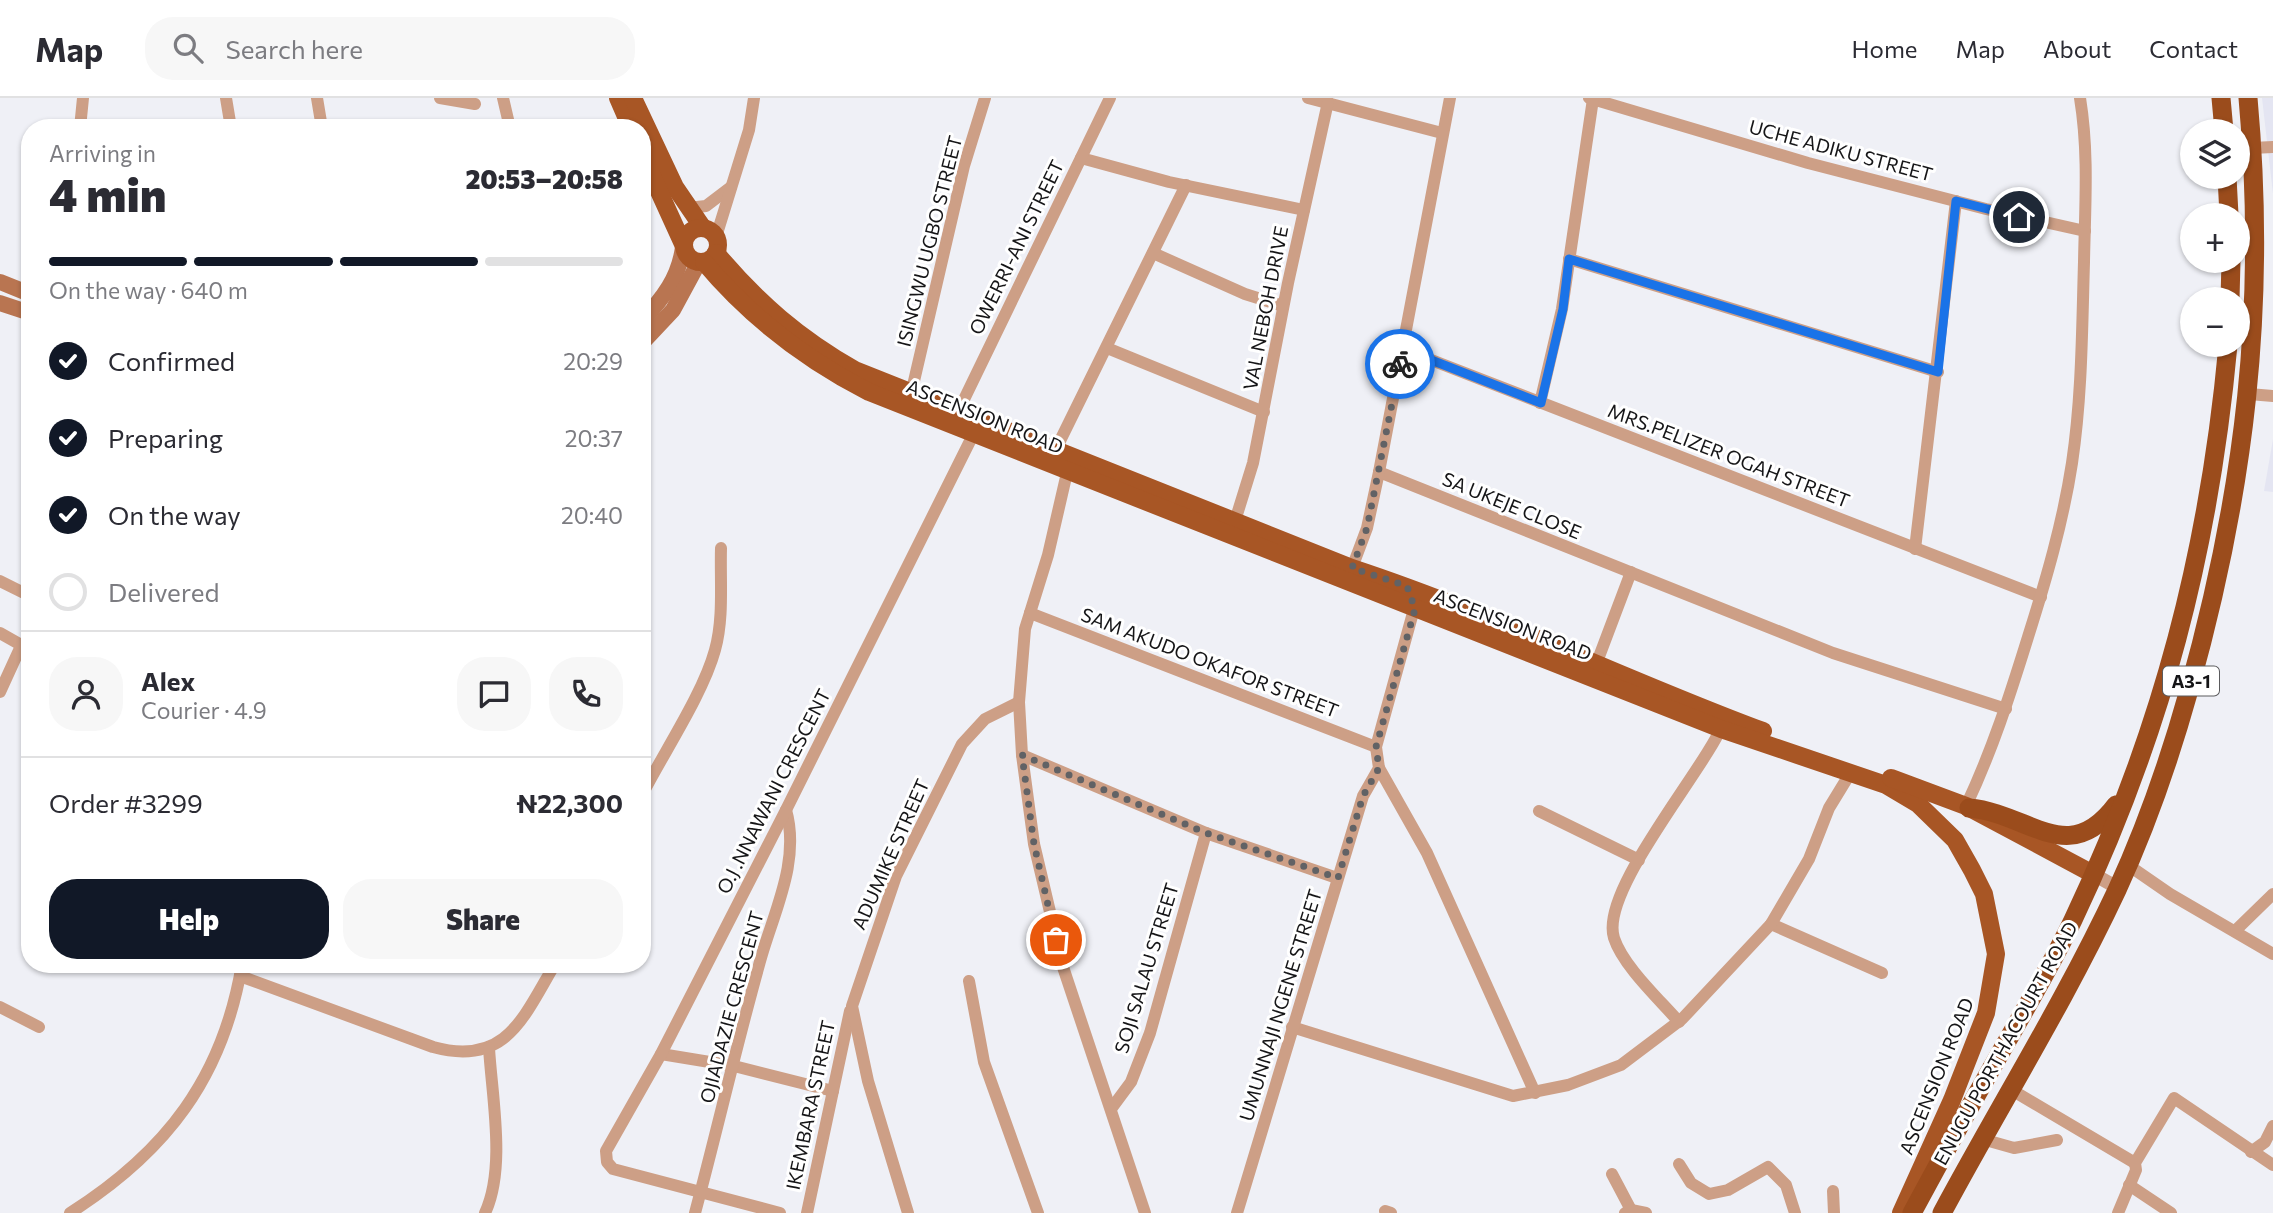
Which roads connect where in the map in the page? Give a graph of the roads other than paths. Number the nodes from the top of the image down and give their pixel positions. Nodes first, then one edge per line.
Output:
1 (83, 98) edge
2 (226, 98) edge
3 (317, 98) edge
4 (440, 98) edge
5 (503, 98) edge
6 (618, 98) edge
7 (633, 98) edge
8 (754, 98) edge
9 (985, 98) edge
10 (1110, 98) edge
11 (1308, 98) edge
12 (1450, 98) edge
13 (1591, 98) edge
14 (2080, 98) edge
15 (2221, 98) edge
16 (2248, 98) edge
17 (1328, 102) junction
18 (475, 104) dead end
19 (81, 119) edge
20 (230, 119) edge
21 (320, 119) edge
22 (508, 119) edge
23 (627, 119) edge
24 (642, 119) edge
25 (2223, 119) edge
26 (1443, 133) junction
27 (651, 139) edge
28 (2273, 147) edge
29 (2252, 149) junction
30 (1081, 158) junction
31 (651, 174) edge
32 (1186, 185) junction
33 (731, 187) junction
34 (1956, 201) junction
35 (688, 208) junction
36 (1304, 210) junction
37 (2085, 231) junction
38 (683, 246) junction
39 (708, 249) junction
40 (1153, 253) junction
41 (1569, 259) junction
42 (0, 282) edge
43 (21, 290) edge
44 (0, 303) edge
45 (1283, 306) junction
46 (21, 310) edge
47 (651, 311) edge
48 (651, 333) edge
49 (1107, 348) junction
50 (1403, 349) junction
51 (2227, 357) edge
52 (1938, 372) junction
53 (911, 394) junction
54 (2249, 394) junction
55 (2273, 396) edge
56 (1541, 403) junction
57 (1264, 412) junction
58 (955, 419) junction
59 (976, 428) junction
60 (1060, 461) junction
61 (1379, 471) junction
62 (1236, 521) junction
63 (721, 548) dead end
64 (1915, 549) junction
65 (1352, 568) junction
66 (1631, 572) junction
67 (0, 581) edge
68 (1407, 586) junction
69 (21, 592) edge
70 (2040, 597) junction
71 (1415, 609) junction
72 (1030, 613) junction
73 (0, 633) edge
74 (21, 646) edge
75 (21, 655) edge
76 (1593, 672) junction
77 (0, 692) edge
78 (1019, 702) junction
79 (2006, 709) junction
80 (1723, 723) junction
81 (1376, 747) junction
82 (1022, 755) junction
83 (651, 762) edge
84 (1379, 768) junction
85 (1851, 772) junction
86 (2129, 787) junction
87 (1967, 807) junction
88 (786, 810) junction
89 (1539, 811) dead end
90 (1206, 833) junction
91 (1639, 860) junction
92 (2128, 865) junction
93 (2093, 874) junction
94 (1338, 878) junction
95 (2118, 888) junction
96 (2273, 894) edge
97 (1771, 923) junction
98 (2236, 930) junction
99 (2273, 954) edge
100 (1882, 972) dead end
101 (240, 973) edge
102 (248, 973) edge
103 (549, 973) edge
104 (969, 981) dead end
105 (852, 1006) junction
106 (0, 1007) edge
107 (1679, 1022) junction
108 (39, 1027) dead end
109 (1292, 1027) junction
110 (489, 1048) junction
111 (661, 1054) junction
112 (734, 1066) junction
113 (2010, 1089) junction
114 (833, 1091) junction
115 (1535, 1093) junction
116 (1111, 1109) junction
117 (2273, 1126) edge
118 (1982, 1139) junction
119 (2057, 1140) dead end
120 (2250, 1152) junction
121 (2135, 1163) junction
122 (1679, 1164) dead end
123 (2273, 1166) edge
124 (1612, 1174) dead end
125 (2129, 1185) junction
126 (701, 1191) junction
127 (1833, 1191) dead end
128 (1628, 1211) edge
129 (70, 1213) edge
130 (485, 1213) edge
131 (695, 1213) edge
132 (780, 1213) edge
133 (807, 1213) edge
134 (908, 1213) edge
135 (1038, 1213) edge
136 (1145, 1213) edge
137 (1237, 1213) edge
138 (1646, 1213) edge
139 (1795, 1213) edge
140 (1834, 1213) edge
141 (1901, 1213) edge
142 (1912, 1213) edge
143 (1942, 1213) edge
144 (2118, 1213) edge
145 (2171, 1213) edge

1 - 19 street
2 - 20 street
3 - 21 street
4 - 18 street
5 - 22 street
6 - 23 main road
7 - 24 main road
8 - 33 street
9 - 53 street, ISINGWU UGBO STREET
10 - 30 street, OWERRI-ANI STREET
11 - 17 street
12 - 26 street
13 - 34 street, UCHE ADIKU STREET
13 - 41 street
14 - 37 street
15 - 25 highway
16 - 29 highway, A3-1
17 - 26 street
17 - 36 street, VAL NEBOH DRIVE
26 - 50 street
27 - 35 main road
28 - 29 street
29 - 54 highway, A3-1
30 - 32 street
30 - 58 street, OWERRI-ANI STREET
31 - 38 main road
32 - 36 street
32 - 40 street
33 - 35 street
33 - 39 street
34 - 37 street, UCHE ADIKU STREET
34 - 52 street
35 - 39 main road
36 - 45 street, VAL NEBOH DRIVE
37 - 70 street
38 - 39 main road
38 - 39 main road
38 - 47 main road
39 - 48 main road
39 - 53 main road, ASCENSION ROAD
39 - 58 main road, ASCENSION ROAD
40 - 45 street
40 - 49 street
41 - 52 street
41 - 56 street
42 - 43 main road
44 - 46 main road
45 - 57 street, VAL NEBOH DRIVE
49 - 57 street
49 - 60 street
50 - 56 street, MRS.PELIZER OGAH STREET
50 - 61 street
51 - 86 highway, ENUGU PORTHACOURT ROAD / A3-1
52 - 64 street
53 - 58 main road, ASCENSION ROAD
54 - 55 street
54 - 92 highway, A3-1
56 - 64 street, MRS.PELIZER OGAH STREET
57 - 62 street, VAL NEBOH DRIVE
58 - 59 main road, ASCENSION ROAD
59 - 60 main road, ASCENSION ROAD
59 - 88 street, O.J .NNAWANI CRESCENT
60 - 62 main road, ASCENSION ROAD
60 - 71 main road, ASCENSION ROAD
60 - 72 street
61 - 65 street
61 - 66 street, SA UKEJE CLOSE
62 - 65 main road, ASCENSION ROAD
63 - 83 street
64 - 70 street, MRS.PELIZER OGAH STREET
65 - 68 main road, ASCENSION ROAD
66 - 76 street
66 - 79 street, SA UKEJE CLOSE
67 - 69 street
68 - 71 street
68 - 76 main road, ASCENSION ROAD
70 - 79 street
71 - 76 main road, ASCENSION ROAD
71 - 81 street
72 - 78 street
72 - 81 street, SAM AKUDO OKAFOR STREET
73 - 74 street
75 - 77 street
76 - 80 main road, ASCENSION ROAD
78 - 82 street
78 - 105 street, ADUMIKE STREET
79 - 87 street
80 - 85 main road, ASCENSION ROAD
80 - 87 main road, ASCENSION ROAD
80 - 91 street
81 - 84 street
82 - 90 street
82 - 116 street
84 - 94 street, UMUNNAJI NGENE STREET
84 - 115 street
85 - 97 street
85 - 141 main road, ASCENSION ROAD
86 - 87 highway
86 - 93 highway, ENUGU PORTHACOURT ROAD / A3-1
87 - 93 main road, ASCENSION ROAD
88 - 111 street, O.J .NNAWANI CRESCENT
88 - 112 street, OJIADAZIE CRESCENT
89 - 91 street
90 - 94 street
90 - 116 street, SOJI SALAU STREET
91 - 107 street
92 - 95 highway, A3-1
92 - 98 street
93 - 95 street
93 - 142 highway, ENUGU PORTHACOURT ROAD / A3-1
94 - 109 street, UMUNNAJI NGENE STREET
95 - 113 highway, A3-1
96 - 98 street
97 - 100 street
97 - 107 street
98 - 99 street
101 - 129 street
102 - 110 street
103 - 110 street
104 - 135 street
105 - 114 street, IKEMBARA STREET
105 - 134 street
106 - 108 street
107 - 115 street
109 - 115 street
109 - 137 street, UMUNNAJI NGENE STREET
110 - 130 street
111 - 112 street
111 - 126 street, O.J .NNAWANI CRESCENT
112 - 114 street
112 - 126 street, OJIADAZIE CRESCENT
113 - 118 highway, A3-1
113 - 121 street
114 - 133 street, IKEMBARA STREET
116 - 136 street
117 - 120 street
118 - 119 street
118 - 143 highway, A3-1
120 - 121 street
120 - 123 street
121 - 125 street
122 - 139 street
124 - 128 street
125 - 144 street
125 - 145 street
126 - 131 street, OJIADAZIE CRESCENT
126 - 132 street
127 - 140 street
128 - 138 street

